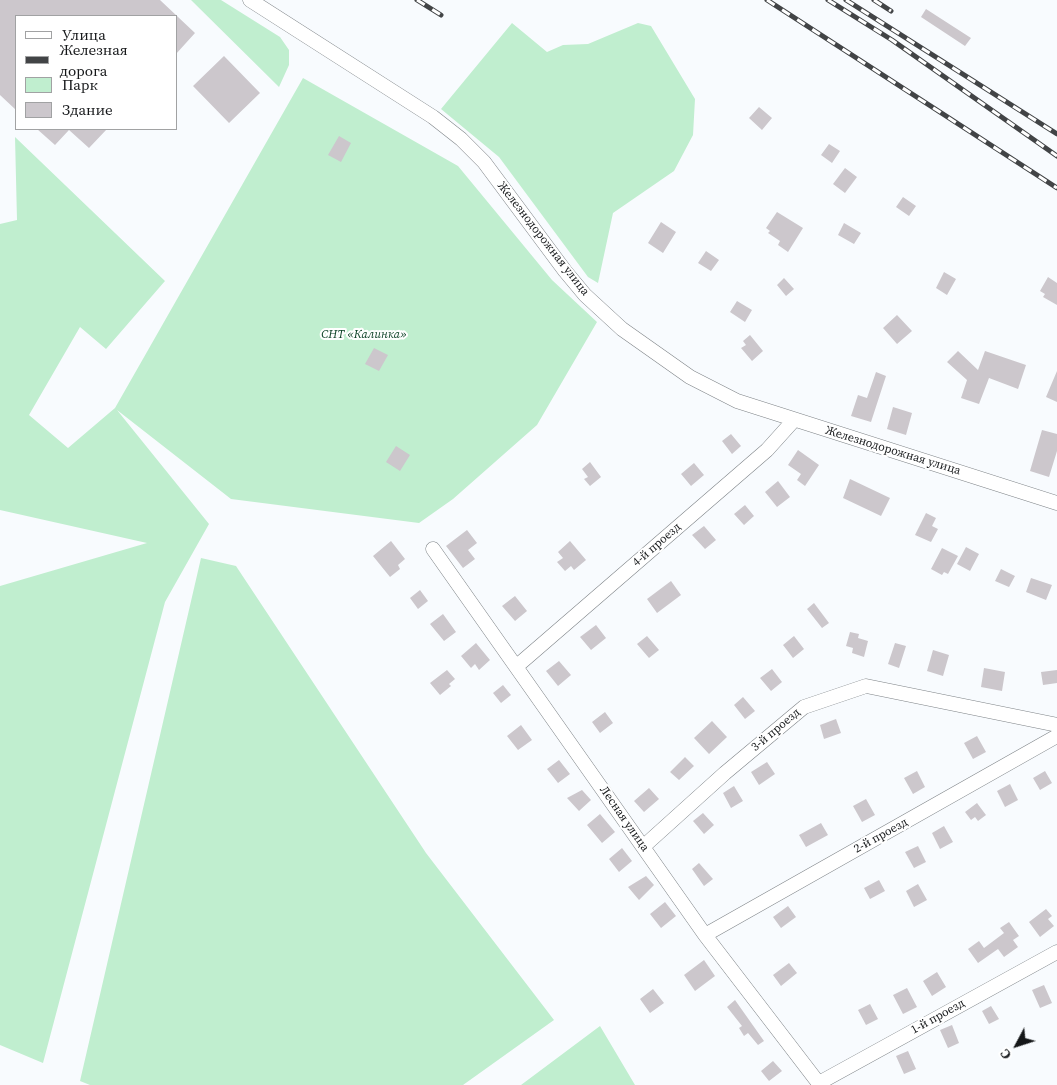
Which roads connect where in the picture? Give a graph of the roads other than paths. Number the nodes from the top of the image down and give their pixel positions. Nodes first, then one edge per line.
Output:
1 (250, 0) edge
2 (794, 420) junction
3 (1057, 503) edge
4 (434, 549) dead end
5 (516, 666) junction
6 (1057, 725) edge
7 (1057, 736) edge
8 (644, 846) junction
9 (705, 935) junction
10 (1057, 952) edge
11 (819, 1084) edge

1 - 2 street, Железнодорожная улица
2 - 3 street, Железнодорожная улица
2 - 5 street, 4-й проезд
4 - 5 street, Лесная улица
5 - 8 street, Лесная улица
6 - 8 street, 3-й проезд
7 - 9 street, 2-й проезд
8 - 9 street, Лесная улица
9 - 11 street, Лесная улица
10 - 11 street, 1-й проезд

